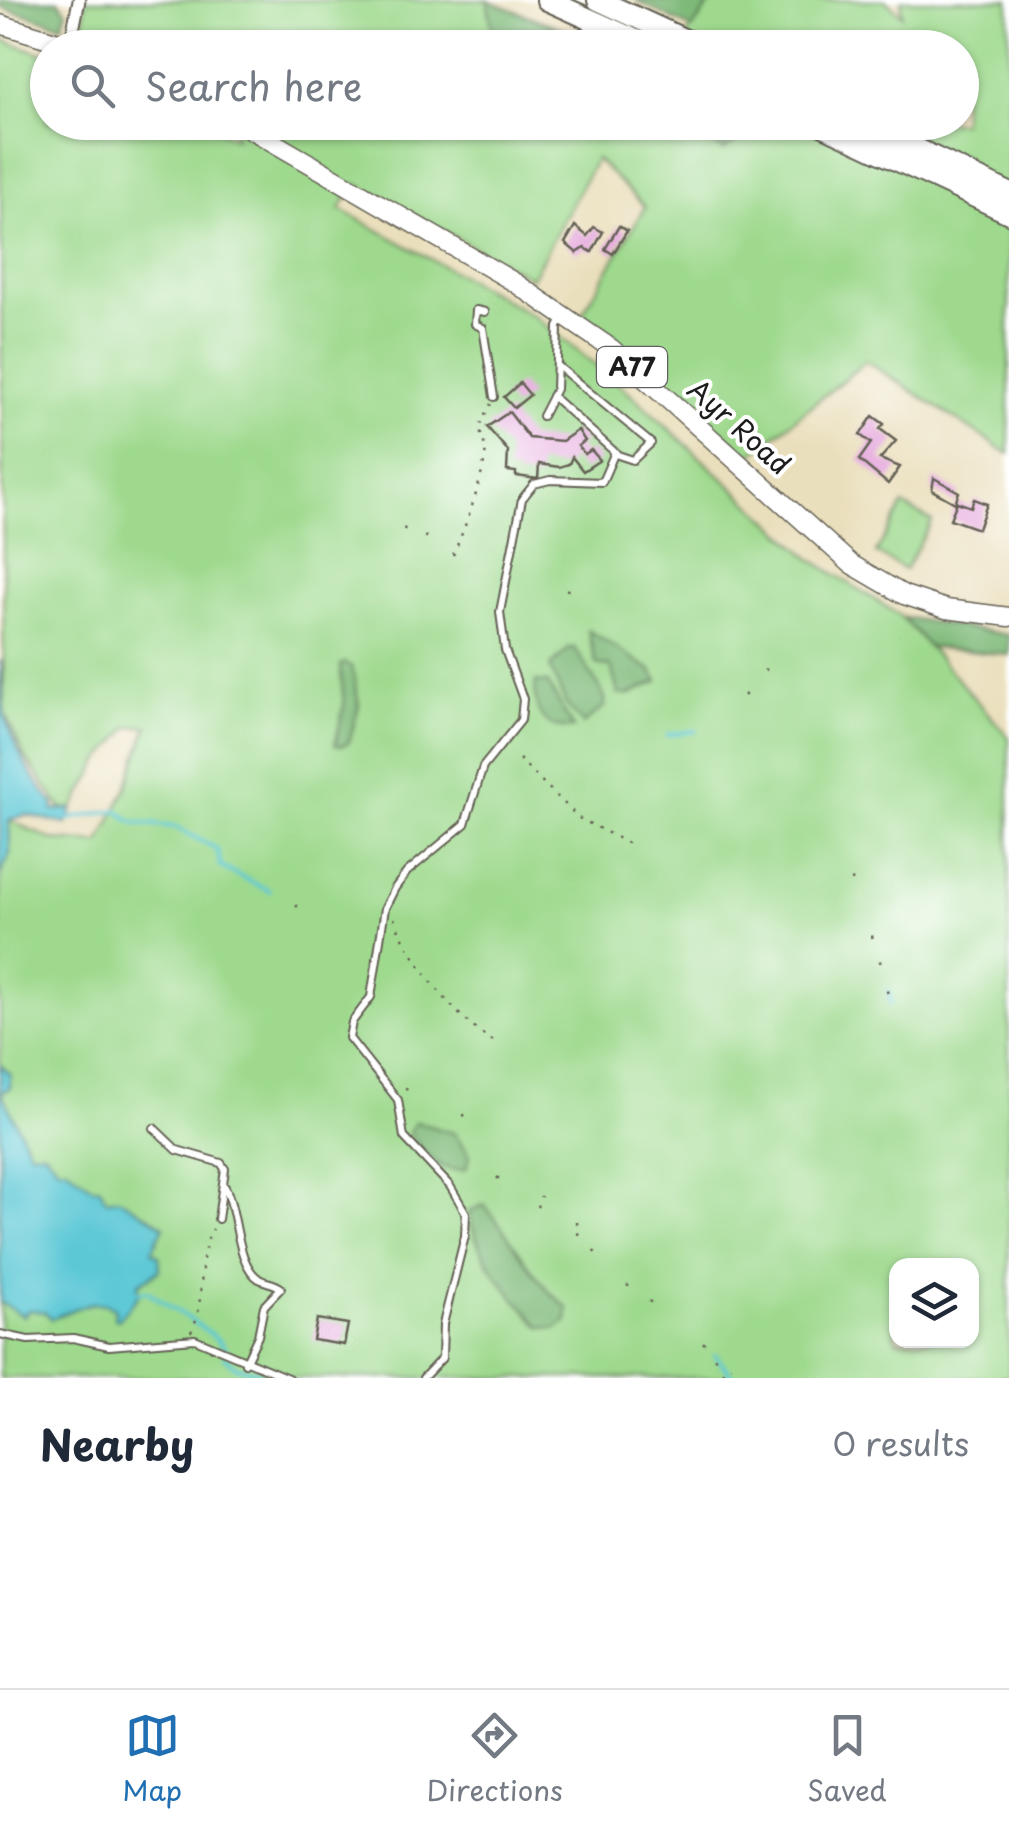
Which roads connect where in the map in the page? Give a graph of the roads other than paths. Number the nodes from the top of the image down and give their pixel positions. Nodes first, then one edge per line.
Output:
1 (79, 0) edge
2 (547, 0) edge
3 (598, 0) edge
4 (610, 0) edge
5 (0, 24) edge
6 (76, 30) edge
7 (614, 30) edge
8 (664, 30) edge
9 (666, 30) edge
10 (30, 33) edge
11 (269, 140) edge
12 (853, 140) edge
13 (899, 140) edge
14 (1009, 193) edge
15 (1009, 214) edge
16 (485, 312) dead end
17 (564, 316) junction
18 (558, 367) junction
19 (552, 396) junction
20 (493, 400) road end
21 (542, 416) dead end
22 (616, 452) junction
23 (1009, 618) edge
24 (154, 1128) dead end
25 (225, 1187) junction
26 (218, 1219) road end
27 (0, 1334) edge
28 (245, 1362) junction
29 (288, 1378) edge
30 (424, 1378) edge

1 - 6 street
2 - 7 highway
3 - 8 highway
4 - 9 highway
5 - 10 main road
11 - 17 main road, Ayr Road / A77
12 - 15 highway
13 - 14 highway
16 - 20 lane
17 - 18 lane
17 - 23 main road, Ayr Road / A77
18 - 19 lane
18 - 22 lane
19 - 21 lane
19 - 22 lane
22 - 30 lane
24 - 25 lane
25 - 26 lane
25 - 28 lane
27 - 28 lane
28 - 29 lane

